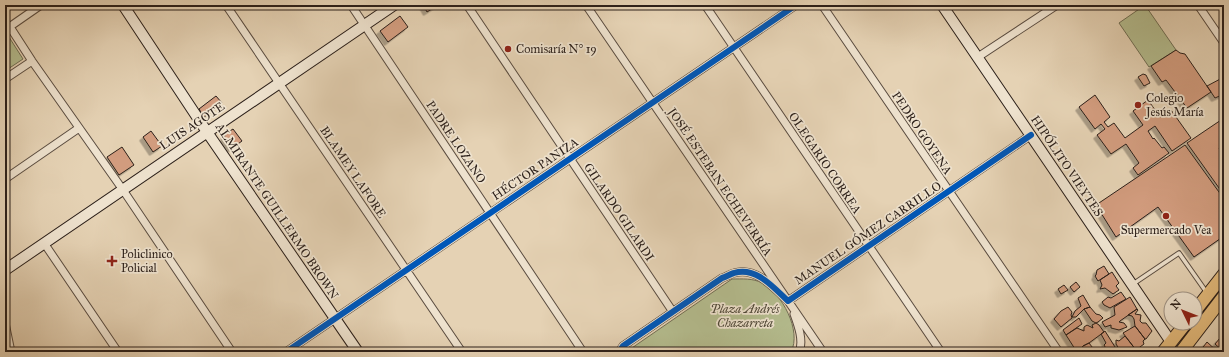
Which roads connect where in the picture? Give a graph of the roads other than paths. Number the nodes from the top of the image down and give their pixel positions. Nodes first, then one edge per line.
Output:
1 (41, 5) edge
2 (123, 5) edge
3 (226, 5) edge
4 (350, 5) edge
5 (394, 5) edge
6 (467, 5) edge
7 (586, 5) edge
8 (705, 5) edge
9 (796, 5) edge
10 (822, 5) edge
11 (942, 5) edge
12 (1056, 5) edge
13 (1198, 5) edge
14 (364, 25) junction
15 (7, 28) edge
16 (1224, 43) edge
17 (733, 47) junction
18 (978, 57) junction
19 (32, 61) junction
20 (5, 79) edge
21 (280, 82) junction
22 (652, 103) junction
23 (79, 128) junction
24 (207, 132) junction
25 (1031, 135) junction
26 (570, 159) junction
27 (5, 179) edge
28 (123, 190) junction
29 (949, 191) junction
30 (490, 213) junction
31 (44, 244) junction
32 (868, 246) junction
33 (5, 270) edge
34 (406, 270) junction
35 (1224, 274) edge
36 (1133, 285) junction
37 (1208, 294) junction
38 (1224, 296) edge
39 (788, 301) junction
40 (1203, 301) edge
41 (673, 312) junction
42 (335, 318) junction
43 (5, 323) edge
44 (1181, 331) edge
45 (1172, 347) edge
46 (11, 352) edge
47 (118, 352) edge
48 (232, 352) edge
49 (286, 352) edge
50 (358, 352) edge
51 (462, 352) edge
52 (583, 352) edge
53 (619, 352) edge
54 (799, 352) edge
55 (823, 352) edge
56 (941, 352) edge
57 (1059, 352) edge
58 (1163, 352) edge
59 (1181, 352) edge

1 - 15 street
2 - 24 street, ALMIRANTE GUILLERMO BROWN
3 - 21 street, BLAMEY LAFORE
4 - 14 street, PADRE LOZANO
5 - 14 street, LUIS AGOTE
6 - 26 street, GILARDO GILARDI
7 - 22 street, JOSÉ ESTEBAN ECHEVERRÍA
8 - 17 street, OLEGARIO CORREA
9 - 17 street, HÉCTOR PANIZA
10 - 29 street, PEDRO GOYENA
11 - 18 street, HIPÓLITO VIEYTES
12 - 18 street
13 - 16 street
14 - 21 street, LUIS AGOTE
14 - 30 street, PADRE LOZANO
15 - 19 street
17 - 22 street, HÉCTOR PANIZA
17 - 32 street, OLEGARIO CORREA
18 - 25 street, HIPÓLITO VIEYTES
19 - 20 street
19 - 23 street
21 - 24 street, LUIS AGOTE
21 - 34 street, BLAMEY LAFORE
22 - 26 street, HÉCTOR PANIZA
22 - 39 street, JOSÉ ESTEBAN ECHEVERRÍA
23 - 27 street
23 - 28 street
24 - 28 street, LUIS AGOTE
24 - 42 street, ALMIRANTE GUILLERMO BROWN
25 - 29 street, MANUEL GÓMEZ CARRILLO
25 - 36 street, HIPÓLITO VIEYTES
26 - 30 street, HÉCTOR PANIZA
26 - 41 street, GILARDO GILARDI
28 - 31 street, LUIS AGOTE
28 - 48 street
29 - 32 street, MANUEL GÓMEZ CARRILLO
29 - 57 street, PEDRO GOYENA
30 - 34 street, HÉCTOR PANIZA
30 - 52 street, PADRE LOZANO
31 - 33 street, LUIS AGOTE
31 - 47 street
32 - 39 street, MANUEL GÓMEZ CARRILLO
32 - 56 street, OLEGARIO CORREA
34 - 42 street, HÉCTOR PANIZA
34 - 51 street, BLAMEY LAFORE
35 - 37 main road
36 - 37 lane
36 - 45 street, HIPÓLITO VIEYTES
37 - 40 main road
38 - 59 main road
39 - 41 street, MANUEL GÓMEZ CARRILLO
39 - 54 street, MANUEL GÓMEZ CARRILLO
39 - 55 street, JOSÉ ESTEBAN ECHEVERRÍA
41 - 53 street, MANUEL GÓMEZ CARRILLO
42 - 49 street, HÉCTOR PANIZA
42 - 50 street, ALMIRANTE GUILLERMO BROWN
43 - 46 street
44 - 45 main road
45 - 58 main road

